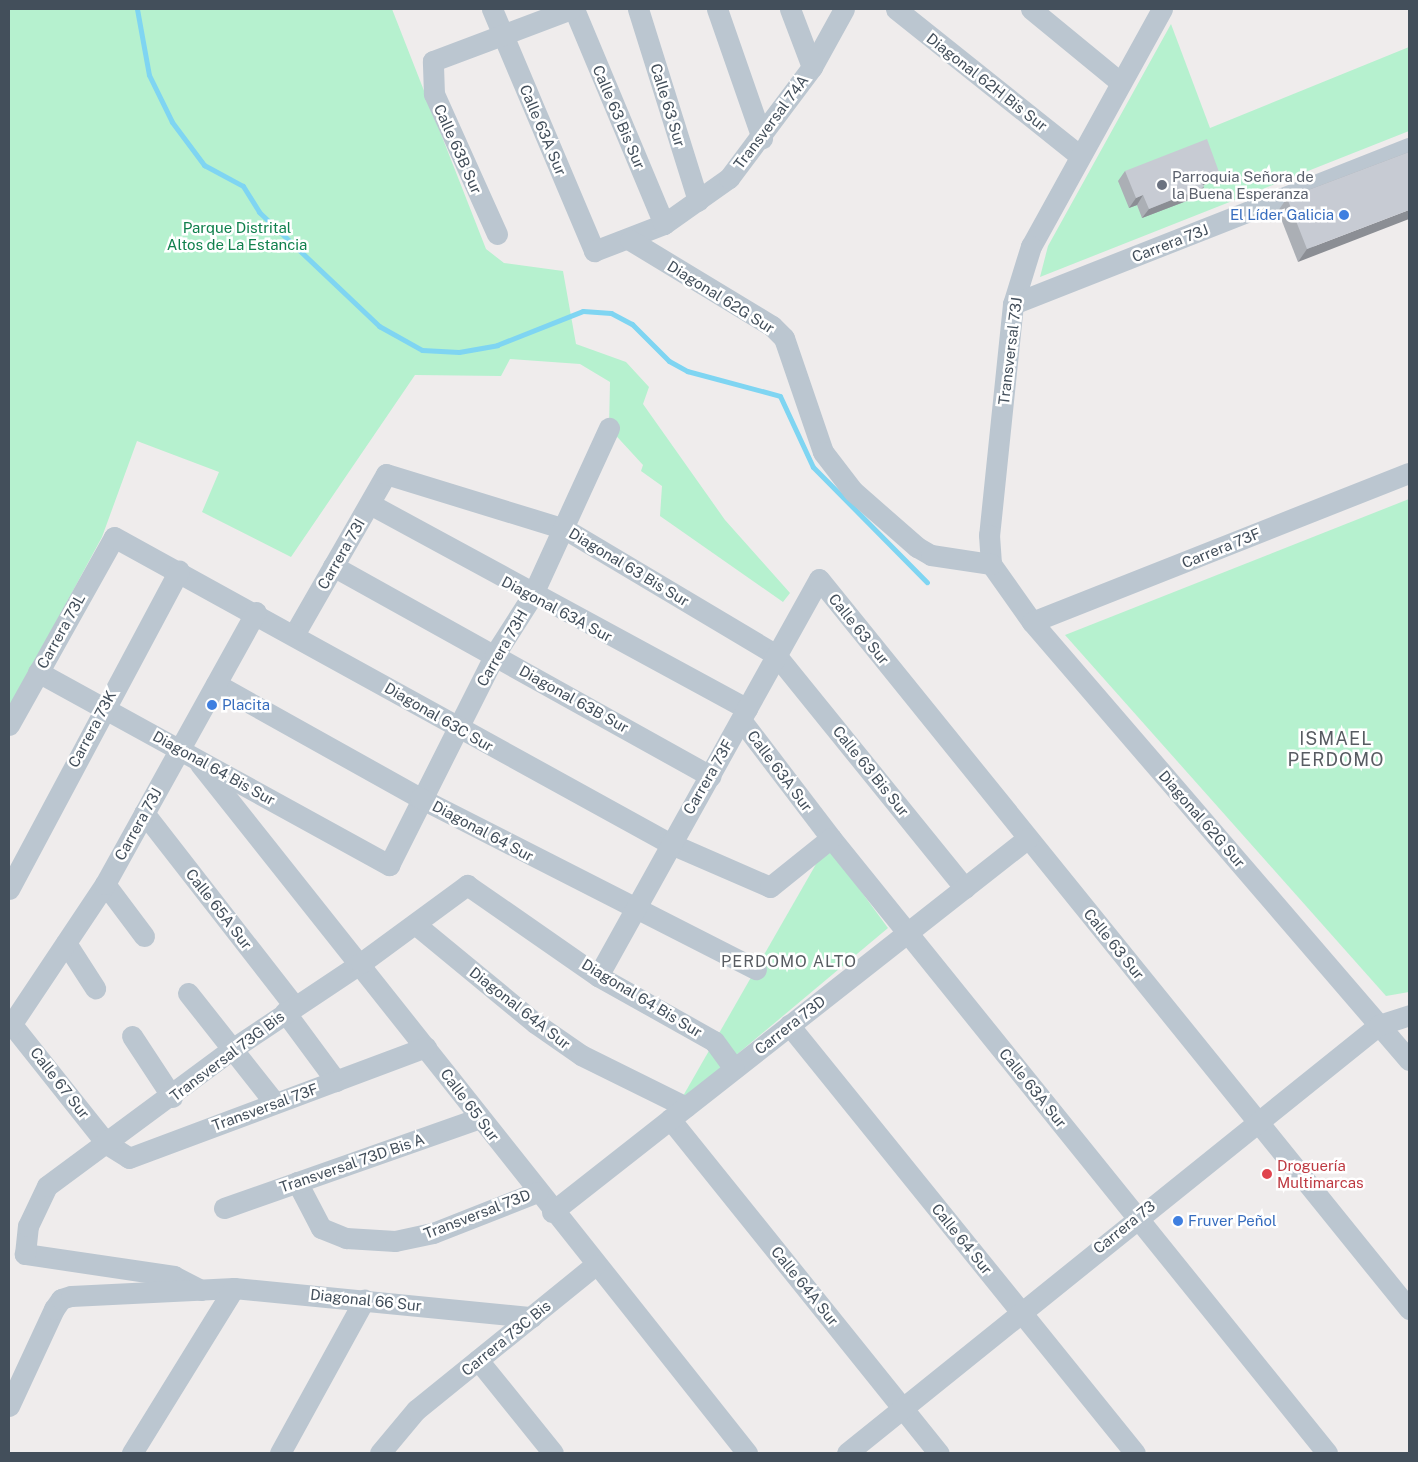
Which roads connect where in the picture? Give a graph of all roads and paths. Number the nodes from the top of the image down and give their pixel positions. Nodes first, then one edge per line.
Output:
1 (492, 9) edge
2 (573, 9) edge
3 (638, 9) edge
4 (718, 9) edge
5 (790, 9) edge
6 (844, 9) edge
7 (896, 9) edge
8 (1031, 9) edge
9 (1155, 12) edge
10 (502, 33) junction
11 (812, 67) junction
12 (1120, 82) junction
13 (762, 138) junction
14 (1409, 148) edge
15 (1079, 155) junction
16 (698, 201) junction
17 (664, 224) junction
18 (497, 234) dead end
19 (630, 240) junction
20 (594, 251) joint
21 (1013, 304) junction
22 (609, 428) dead end
23 (1409, 473) edge
24 (386, 474) joint
25 (370, 504) junction
26 (565, 529) junction
27 (114, 537) joint
28 (332, 566) junction
29 (179, 571) junction
30 (994, 571) junction
31 (819, 579) joint
32 (532, 596) junction
33 (256, 612) junction
34 (1032, 622) junction
35 (295, 633) junction
36 (495, 654) junction
37 (776, 656) junction
38 (38, 672) junction
39 (216, 684) junction
40 (104, 708) junction
41 (744, 714) junction
42 (9, 725) edge
43 (457, 730) junction
44 (187, 752) junction
45 (710, 776) junction
46 (420, 798) junction
47 (144, 813) junction
48 (831, 838) junction
49 (1028, 838) junction
50 (669, 843) junction
51 (389, 865) joint
52 (105, 884) junction
53 (467, 885) joint
54 (964, 888) junction
55 (9, 889) edge
56 (635, 911) junction
57 (416, 924) junction
58 (908, 932) junction
59 (144, 936) dead end
60 (66, 943) junction
61 (361, 963) junction
62 (756, 969) dead end
63 (598, 976) junction
64 (95, 988) dead end
65 (188, 993) dead end
66 (290, 1009) junction
67 (1409, 1015) edge
68 (10, 1024) edge
69 (790, 1025) junction
70 (1379, 1025) junction
71 (132, 1036) dead end
72 (426, 1047) junction
73 (232, 1049) junction
74 (1409, 1060) edge
75 (734, 1069) junction
76 (336, 1081) junction
77 (172, 1097) junction
78 (275, 1103) junction
79 (678, 1113) junction
80 (480, 1118) junction
81 (1257, 1120) junction
82 (107, 1144) junction
83 (297, 1182) junction
84 (537, 1192) junction
85 (224, 1208) dead end
86 (552, 1212) junction
87 (1136, 1218) junction
88 (595, 1265) junction
89 (234, 1288) junction
90 (201, 1290) junction
91 (364, 1300) junction
92 (1409, 1309) edge
93 (1021, 1312) junction
94 (532, 1316) junction
95 (478, 1360) junction
96 (9, 1406) edge
97 (903, 1408) junction
98 (132, 1453) edge
99 (280, 1453) edge
100 (380, 1453) edge
101 (553, 1453) edge
102 (748, 1453) edge
103 (847, 1453) edge
104 (939, 1453) edge
105 (1135, 1453) edge
106 (1327, 1453) edge

1 - 10 street, Calle 63A Sur
2 - 10 street
2 - 17 street, Calle 63 Bis Sur
3 - 16 street, Calle 63 Sur
4 - 13 street
5 - 11 street
6 - 11 street, Transversal 74A
7 - 15 street, Diagonal 62H Bis Sur
8 - 12 street
9 - 12 street, Transversal 73J
10 - 18 street, Calle 63B Sur
10 - 20 street, Calle 63A Sur
11 - 13 street, Transversal 74A
12 - 15 street, Transversal 73J
13 - 16 street, Transversal 74A
14 - 21 street, Carrera 73J
15 - 21 street, Transversal 73J
16 - 17 street, Transversal 74A
17 - 19 street, Transversal 74A
19 - 20 street, Transversal 74A
19 - 30 street, Diagonal 62G Sur
21 - 30 street, Transversal 73J
22 - 26 street, Carrera 73H
23 - 34 street, Carrera 73F
24 - 25 street, Carrera 73I
24 - 26 street, Diagonal 63 Bis Sur
25 - 28 street, Carrera 73I
25 - 32 street, Diagonal 63A Sur
26 - 32 street, Carrera 73H
26 - 37 street, Diagonal 63 Bis Sur
27 - 29 street, Diagonal 63C Sur
27 - 38 street, Carrera 73L
28 - 35 street, Carrera 73I
28 - 36 street, Diagonal 63B Sur
29 - 33 street, Diagonal 63C Sur
29 - 40 street, Carrera 73K
30 - 34 street, Diagonal 62G Sur
31 - 37 street, Carrera 73F
31 - 49 street, Calle 63 Sur
32 - 36 street, Carrera 73H
32 - 41 street, Diagonal 63A Sur
33 - 35 street, Diagonal 63C Sur
33 - 39 street, Carrera 73J
34 - 70 street, Diagonal 62G Sur
35 - 43 street, Diagonal 63C Sur
36 - 43 street, Carrera 73H
36 - 45 street, Diagonal 63B Sur
37 - 41 street, Carrera 73F
37 - 54 street, Calle 63 Bis Sur
38 - 40 street, Diagonal 64 Bis Sur
38 - 42 street, Carrera 73L
39 - 44 street, Carrera 73J
39 - 46 street, Diagonal 64 Sur
40 - 44 street, Diagonal 64 Bis Sur
40 - 55 street, Carrera 73K
41 - 45 street, Carrera 73F
41 - 48 street, Calle 63A Sur
43 - 46 street, Carrera 73H
43 - 50 street, Diagonal 63C Sur
44 - 47 street, Carrera 73J
44 - 51 street, Diagonal 64 Bis Sur
44 - 61 street, Calle 65 Sur
45 - 50 street, Carrera 73F
46 - 51 street, Carrera 73H
46 - 56 street, Diagonal 64 Sur
47 - 52 street, Carrera 73J
47 - 66 street, Calle 65A Sur
48 - 50 street, Diagonal 63C Sur
48 - 58 street, Calle 63A Sur
49 - 54 street, Carrera 73D
49 - 81 street, Calle 63 Sur
50 - 56 street, Carrera 73F
52 - 59 street
52 - 60 street, Carrera 73J
53 - 57 street, Transversal 73G Bis
53 - 63 street, Diagonal 64 Bis Sur
54 - 58 street, Carrera 73D
56 - 62 street, Diagonal 64 Sur
56 - 63 street, Carrera 73F
57 - 61 street, Transversal 73G Bis
57 - 79 street, Diagonal 64A Sur
58 - 69 street, Carrera 73D
58 - 87 street, Calle 63A Sur
60 - 64 street
60 - 68 street, Carrera 73J
61 - 66 street, Transversal 73G Bis
61 - 72 street, Calle 65 Sur
63 - 75 street, Diagonal 64 Bis Sur
65 - 73 street
66 - 73 street, Transversal 73G Bis
66 - 76 street, Calle 65A Sur
67 - 70 street, Carrera 73
68 - 82 street, Calle 67 Sur
69 - 75 street, Carrera 73D
69 - 93 street, Calle 64 Sur
70 - 74 street, Diagonal 62G Sur
70 - 81 street, Carrera 73
71 - 77 street
72 - 76 street, Transversal 73F
72 - 80 street, Calle 65 Sur
73 - 77 street, Transversal 73G Bis
73 - 78 street
75 - 79 street, Carrera 73D
76 - 78 street, Transversal 73F
77 - 82 street, Transversal 73G Bis
78 - 82 street, Transversal 73F
79 - 86 street, Carrera 73D
79 - 97 street, Calle 64A Sur
80 - 83 street, Transversal 73D Bis A
80 - 84 street, Calle 65 Sur
81 - 87 street, Carrera 73
81 - 92 street, Calle 63 Sur
82 - 90 street, Transversal 73G Bis
83 - 84 street, Transversal 73D
83 - 85 street, Transversal 73D Bis A
84 - 86 street, Calle 65 Sur
86 - 88 street, Calle 65 Sur
87 - 93 street, Carrera 73
87 - 106 street, Calle 63A Sur
88 - 94 street, Carrera 73C Bis
88 - 102 street, Calle 65 Sur
89 - 90 street, Diagonal 66 Sur
89 - 91 street, Diagonal 66 Sur
89 - 98 street
90 - 96 street, Diagonal 66 Sur
91 - 94 street, Diagonal 66 Sur
91 - 99 street
93 - 97 street, Carrera 73
93 - 105 street, Calle 64 Sur
94 - 95 street, Carrera 73C Bis
95 - 100 street, Carrera 73C Bis
95 - 101 street
97 - 103 street, Carrera 73
97 - 104 street, Calle 64A Sur

